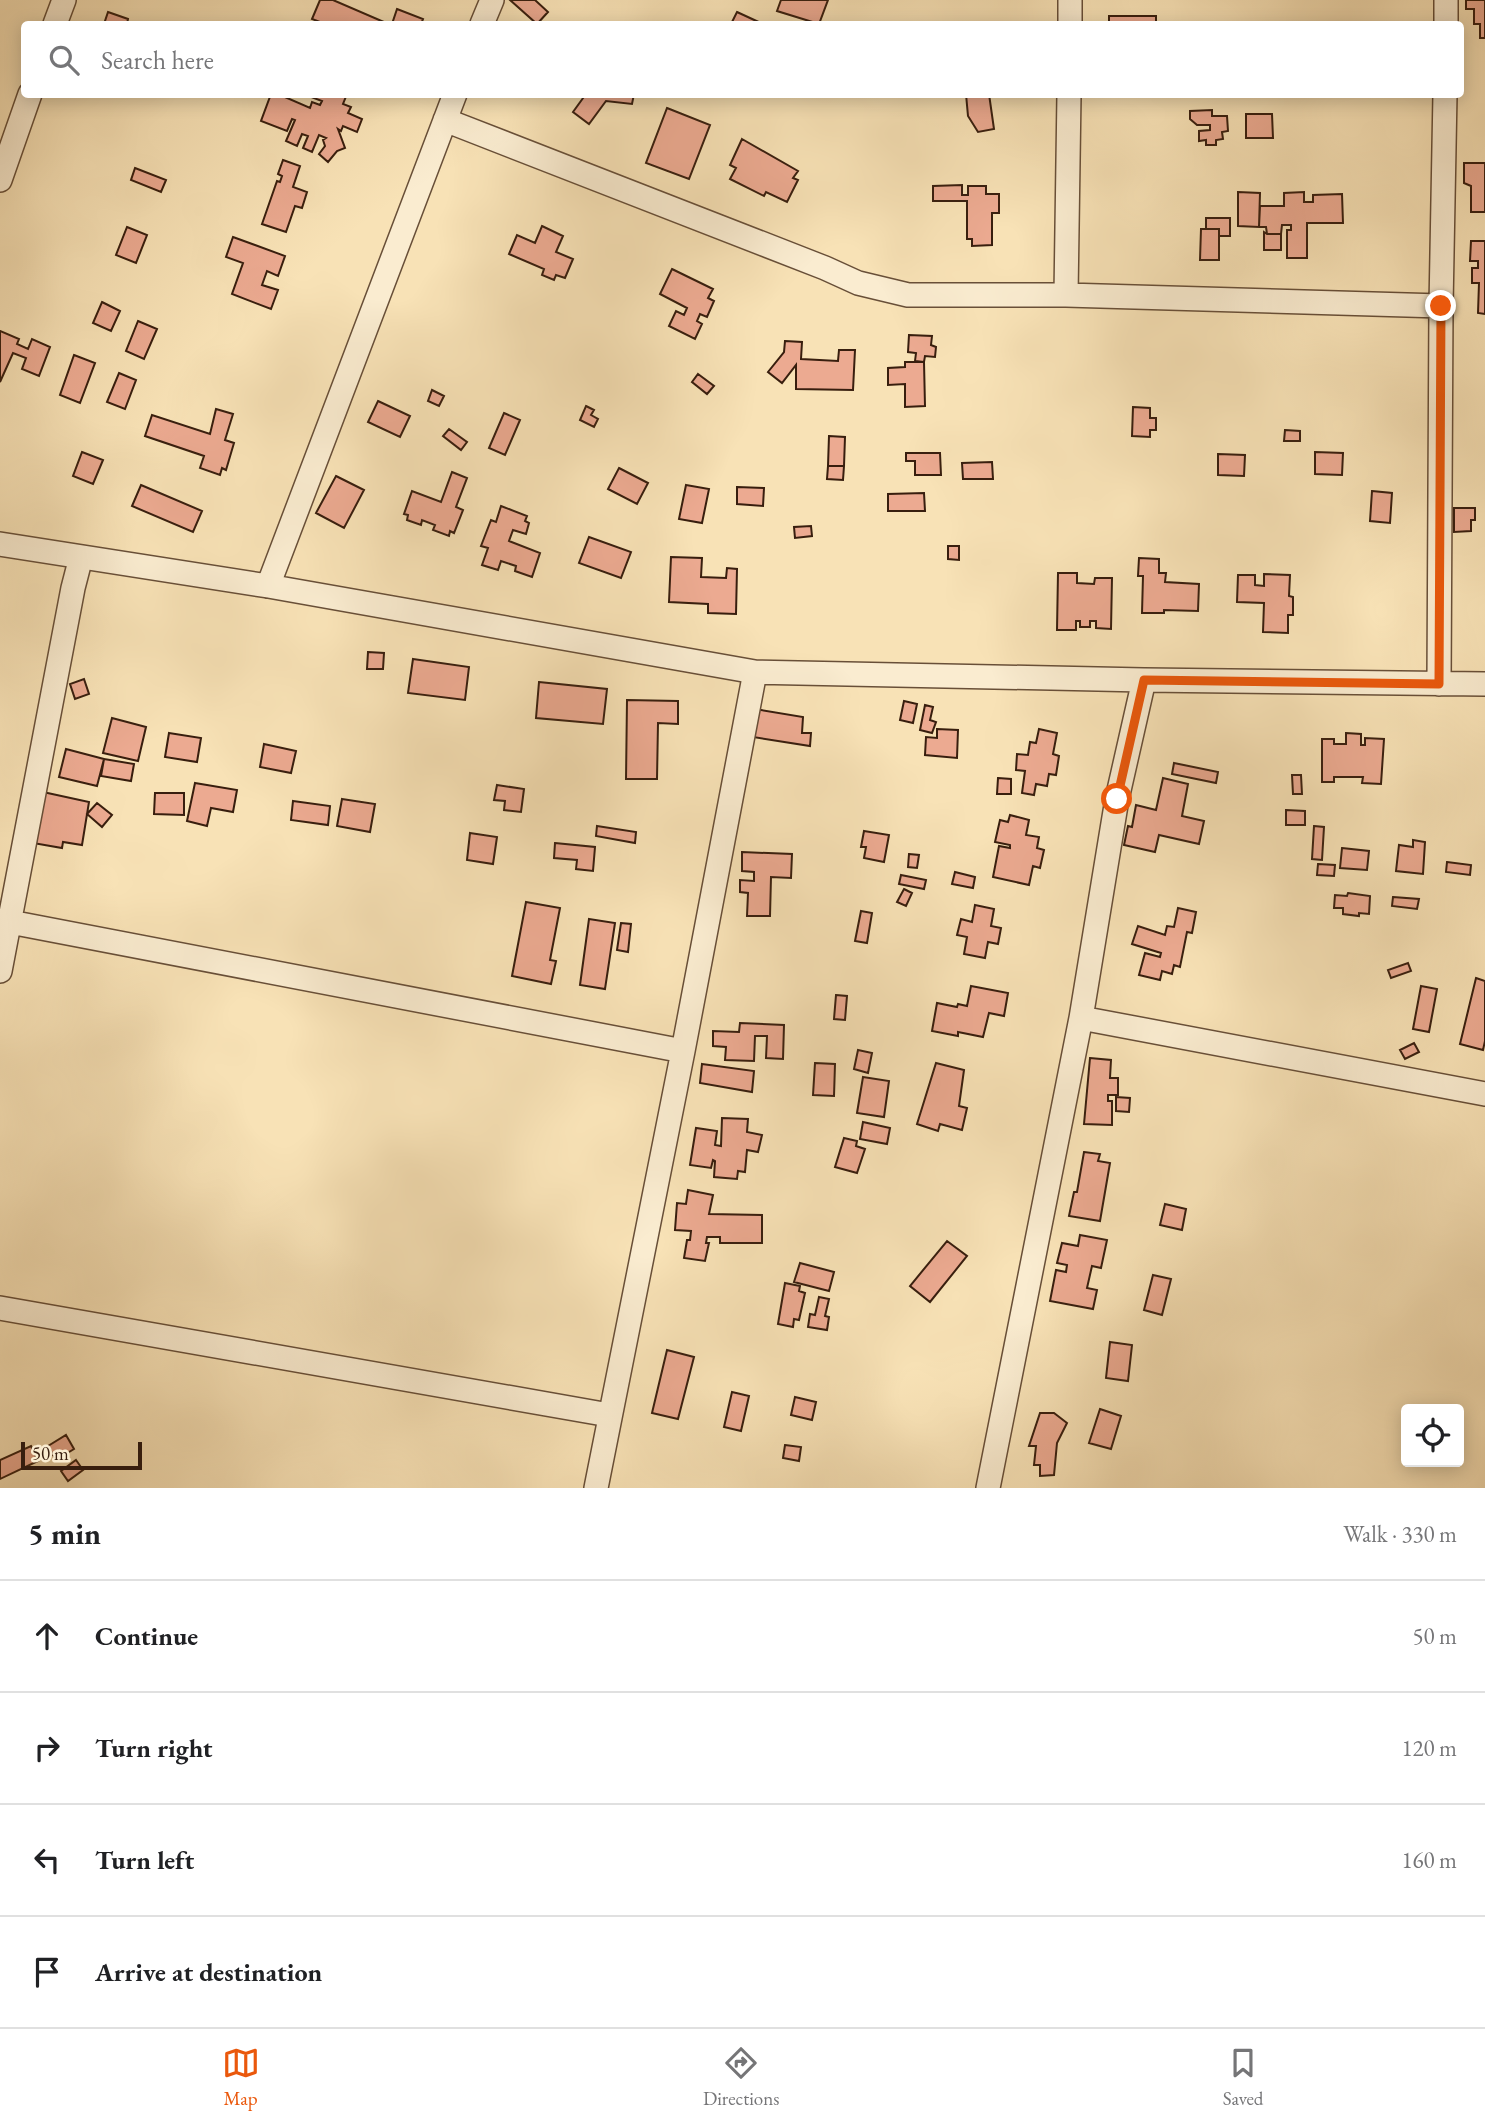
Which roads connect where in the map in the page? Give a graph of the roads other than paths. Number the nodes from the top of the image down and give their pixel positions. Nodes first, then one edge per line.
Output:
1 (64, 0) edge
2 (492, 0) edge
3 (1070, 0) edge
4 (1446, 0) edge
5 (56, 21) edge
6 (483, 21) edge
7 (1070, 21) edge
8 (1446, 21) edge
9 (29, 98) edge
10 (453, 98) edge
11 (1069, 98) edge
12 (1444, 98) edge
13 (445, 120) junction
14 (2, 169) edge
15 (1066, 295) junction
16 (1441, 306) junction
17 (0, 544) edge
18 (81, 557) junction
19 (268, 586) junction
20 (755, 672) junction
21 (1144, 680) junction
22 (1439, 684) junction
23 (1485, 684) edge
24 (10, 922) junction
25 (0, 971) edge
26 (1080, 1018) junction
27 (683, 1051) junction
28 (1485, 1094) edge
29 (0, 1308) edge
30 (609, 1415) junction
31 (596, 1488) edge
32 (988, 1488) edge

1 - 5 street
2 - 6 street
3 - 7 street
4 - 8 street
9 - 14 street
10 - 13 street
11 - 15 street
12 - 16 street
13 - 15 street
13 - 19 street
15 - 16 street
16 - 22 street
17 - 18 street
18 - 19 street
18 - 24 street
19 - 20 street
20 - 21 street
20 - 27 street
21 - 22 street
21 - 26 street
22 - 23 street
24 - 25 street
24 - 27 street
26 - 28 street
26 - 32 street
27 - 30 street
29 - 30 street
30 - 31 street

